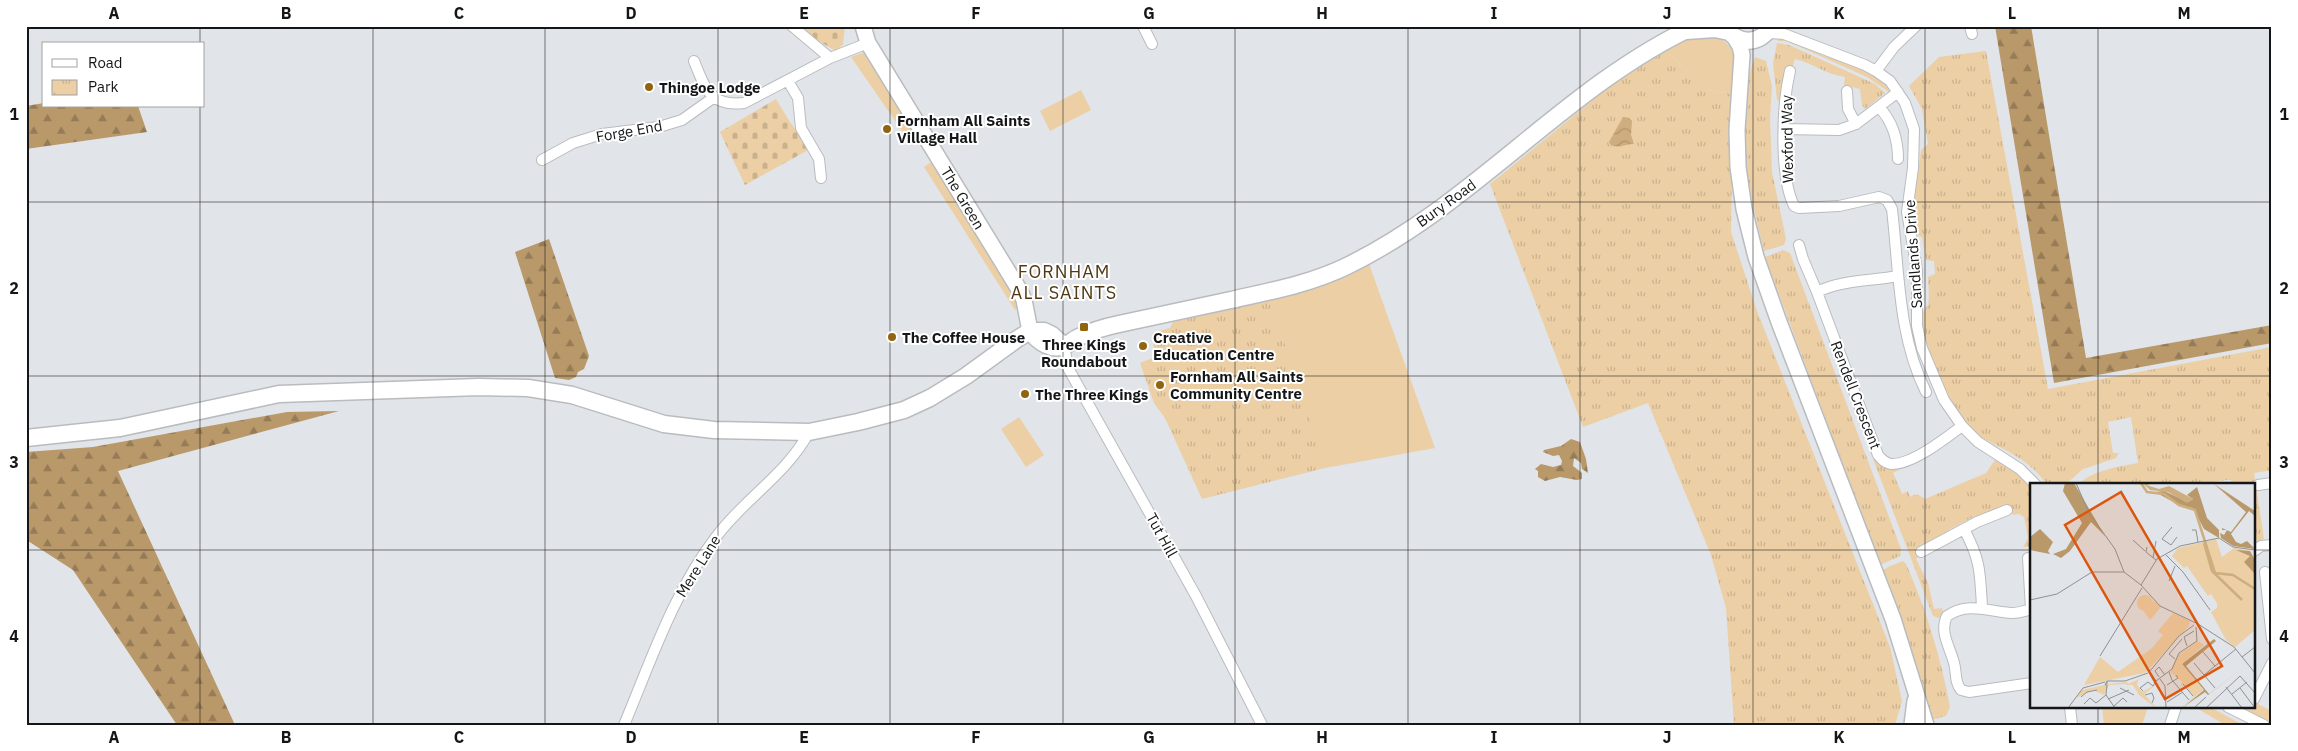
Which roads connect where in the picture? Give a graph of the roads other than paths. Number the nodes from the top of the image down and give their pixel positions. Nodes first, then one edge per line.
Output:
1 (792, 26) edge
2 (863, 26) edge
3 (1143, 26) edge
4 (1784, 26) edge
5 (1916, 26) edge
6 (1691, 28) edge
7 (1730, 32) edge
8 (1766, 33) edge
9 (1801, 40) junction
10 (868, 43) junction
11 (1152, 44) dead end
12 (830, 58) junction
13 (694, 61) dead end
14 (1790, 71) dead end
15 (1876, 71) junction
16 (1742, 72) junction
17 (788, 81) junction
18 (1847, 91) dead end
19 (1898, 92) junction
20 (713, 98) junction
21 (1879, 107) junction
22 (1856, 124) junction
23 (1784, 129) junction
24 (542, 160) dead end
25 (1898, 160) dead end
26 (821, 178) dead end
27 (1799, 245) dead end
28 (1898, 276) junction
29 (1817, 292) junction
30 (1030, 331) junction
31 (1064, 346) junction
32 (1926, 392) dead end
33 (1962, 426) junction
34 (809, 432) junction
35 (26, 438) edge
36 (2034, 483) edge
37 (2272, 483) edge
38 (2258, 485) dead end
39 (2007, 510) dead end
40 (1964, 529) junction
41 (2272, 545) edge
42 (2256, 550) edge
43 (1921, 552) dead end
44 (2028, 558) dead end
45 (2265, 572) dead end
46 (2030, 592) edge
47 (1982, 607) junction
48 (2030, 609) edge
49 (2272, 637) edge
50 (2272, 663) edge
51 (2030, 683) edge
52 (1915, 694) junction
53 (2256, 695) edge
54 (2070, 708) edge
55 (2176, 708) edge
56 (2230, 708) edge
57 (624, 725) edge
58 (1262, 725) edge
59 (1912, 725) edge
60 (1926, 725) edge
61 (2072, 725) edge
62 (2170, 725) edge
63 (2264, 725) edge

1 - 12 street
2 - 10 main road, The Green
3 - 11 street
4 - 9 street, Sandlands Drive
5 - 15 street
6 - 7 main road, Bury Road
6 - 31 main road, Bury Road
7 - 8 main road, Bury Road
7 - 16 main road
8 - 9 street, Sandlands Drive
8 - 16 main road
9 - 15 street, Sandlands Drive
10 - 12 street
10 - 30 main road, The Green
12 - 17 street
13 - 20 street
14 - 23 street, Wexford Way
15 - 19 street, Sandlands Drive
16 - 52 main road
17 - 20 street
17 - 26 street
18 - 22 street
19 - 21 street
19 - 33 street, Sandlands Drive
20 - 24 street, Forge End
21 - 22 street
21 - 25 street
22 - 23 street
23 - 28 street, Wexford Way
27 - 29 street, Rendell Crescent
28 - 29 street
28 - 32 street, Wexford Way
29 - 33 street, Rendell Crescent
30 - 31 main road
30 - 34 main road
31 - 58 street, Tut Hill
33 - 36 street, Sandlands Drive
34 - 35 main road
34 - 57 street, Mere Lane
37 - 38 street
39 - 40 street
40 - 43 street
40 - 47 street
41 - 42 street
44 - 46 street
45 - 49 street
47 - 48 street
47 - 51 street
50 - 53 street
52 - 59 main road
52 - 60 main road
54 - 61 street
55 - 62 street
56 - 63 street

